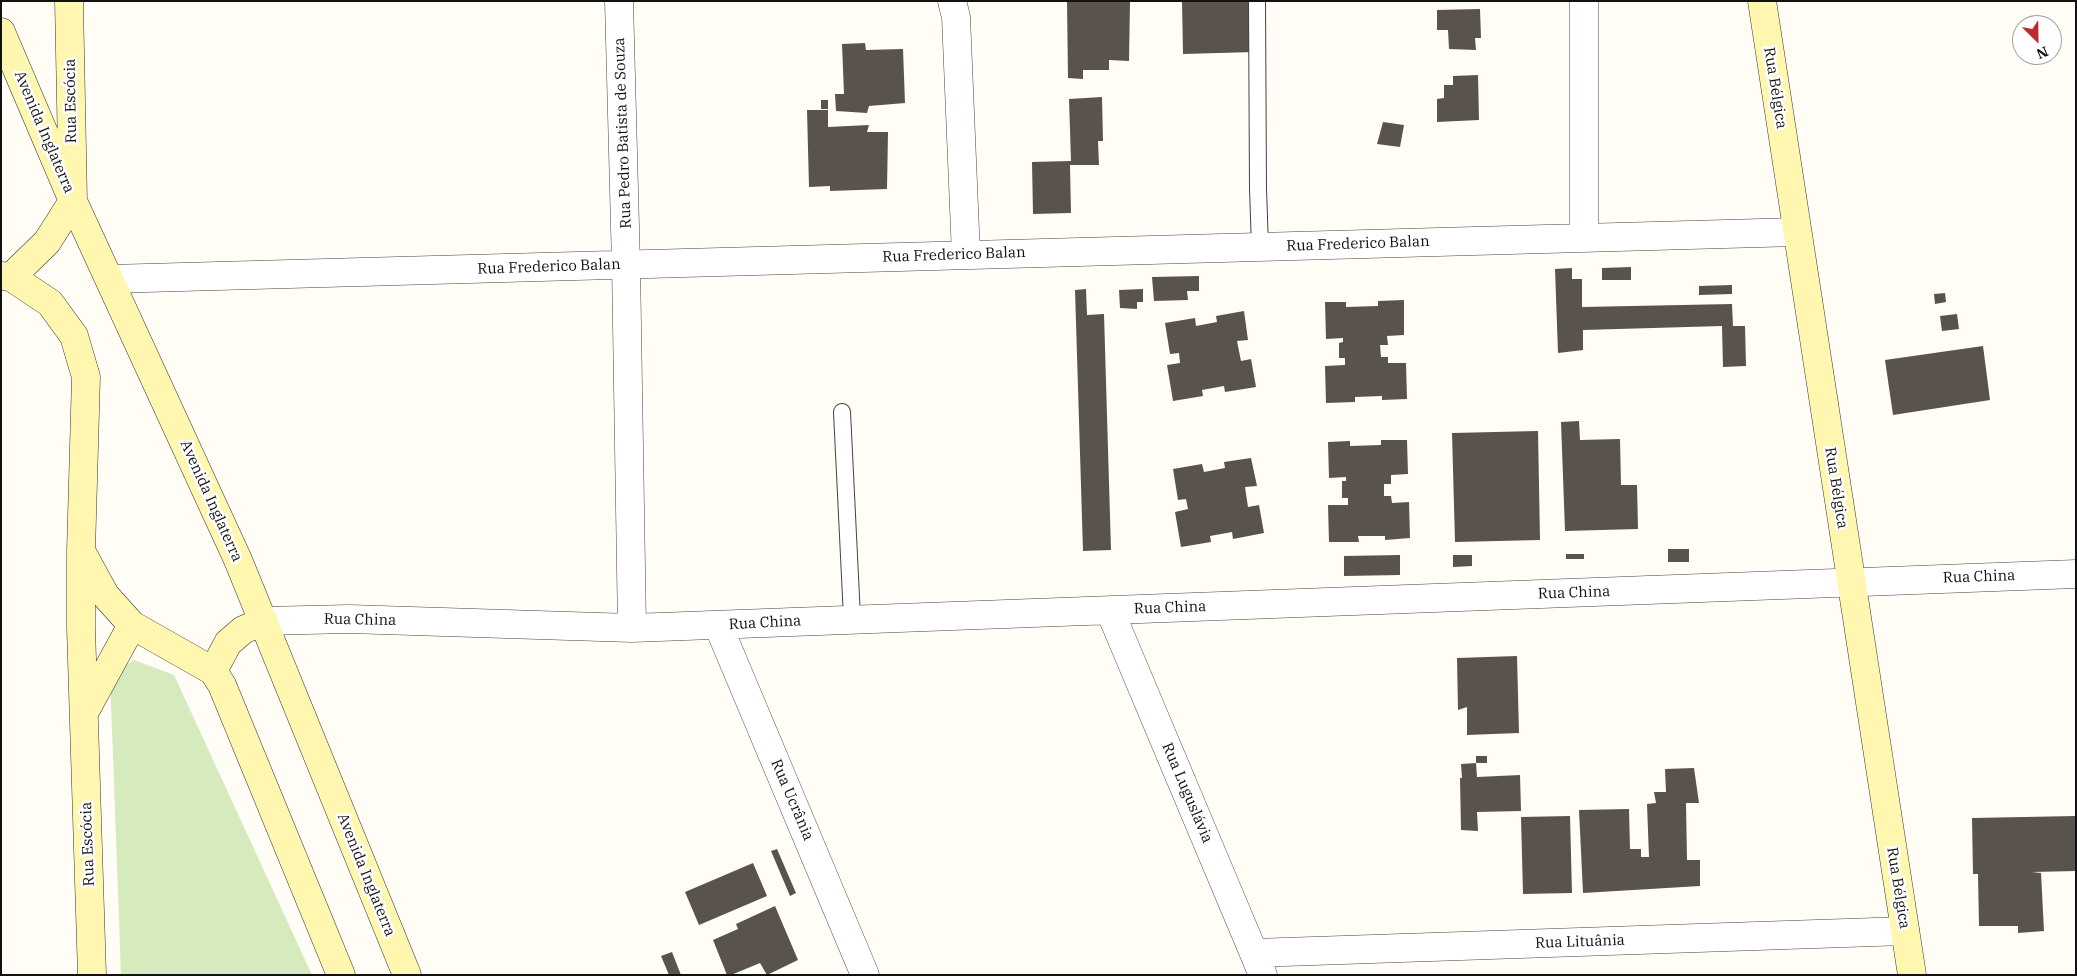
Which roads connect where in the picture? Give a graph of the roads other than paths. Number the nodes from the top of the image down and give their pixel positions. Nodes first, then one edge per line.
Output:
1 (70, 1) edge
2 (619, 1) edge
3 (952, 1) edge
4 (1257, 1) edge
5 (1584, 1) edge
6 (1762, 1) edge
7 (1, 32) edge
8 (73, 201) junction
9 (1797, 232) junction
10 (1584, 238) junction
11 (1260, 247) junction
12 (966, 255) junction
13 (626, 265) junction
14 (6, 277) edge
15 (110, 279) junction
16 (842, 412) dead end
17 (81, 551) junction
18 (2076, 574) edge
19 (1850, 582) junction
20 (1110, 611) junction
21 (852, 618) junction
22 (264, 621) junction
23 (132, 625) junction
24 (718, 625) junction
25 (632, 628) junction
26 (213, 671) junction
27 (84, 714) junction
28 (1905, 931) junction
29 (1259, 964) edge
30 (92, 975) edge
31 (340, 975) edge
32 (407, 975) edge
33 (866, 975) edge
34 (1912, 975) edge

1 - 8 main road, Rua Escócia
2 - 13 street, Rua Pedro Batista de Souza
3 - 12 street
4 - 11 lane
5 - 10 street
6 - 9 main road, Rua Bélgica
7 - 8 main road, Avenida Inglaterra
8 - 14 main road
8 - 15 main road, Avenida Inglaterra
9 - 10 street, Rua Frederico Balan
9 - 19 main road, Rua Bélgica
10 - 11 street, Rua Frederico Balan
11 - 12 street, Rua Frederico Balan
12 - 13 street, Rua Frederico Balan
13 - 15 street, Rua Frederico Balan
13 - 25 street, Rua Pedro Batista de Souza
14 - 17 main road
15 - 22 main road, Avenida Inglaterra
16 - 21 lane
17 - 23 main road
17 - 27 main road, Rua Escócia
18 - 19 street, Rua China
19 - 20 street, Rua China
19 - 28 main road, Rua Bélgica
20 - 21 street, Rua China
20 - 29 street, Rua Luguslávia
21 - 24 street, Rua China
22 - 25 street, Rua China
22 - 26 main road
22 - 32 main road, Avenida Inglaterra
23 - 26 main road
23 - 27 main road
24 - 25 street, Rua China
24 - 33 street, Rua Ucrânia
26 - 31 main road
27 - 30 main road, Rua Escócia
28 - 29 street, Rua Lituânia
28 - 34 main road, Rua Bélgica

